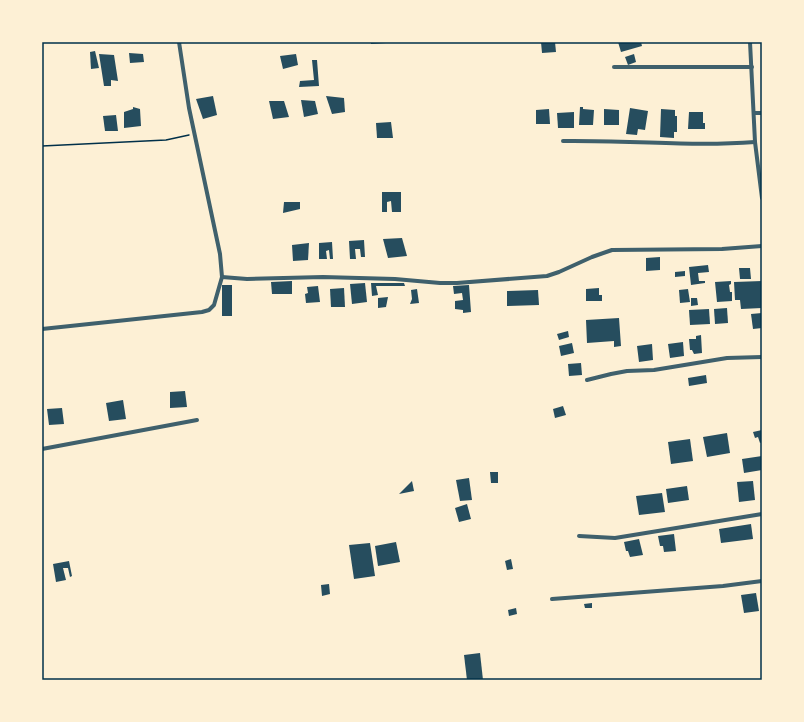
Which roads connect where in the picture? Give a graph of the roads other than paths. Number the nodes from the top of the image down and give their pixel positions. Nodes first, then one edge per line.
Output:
1 (179, 42) edge
2 (750, 42) edge
3 (614, 67) dead end
4 (752, 67) junction
5 (754, 113) junction
6 (762, 113) edge
7 (563, 141) dead end
8 (755, 142) junction
9 (762, 198) edge
10 (762, 246) edge
11 (222, 277) junction
12 (42, 329) edge
13 (762, 357) edge
14 (587, 380) dead end
15 (197, 420) dead end
16 (42, 449) edge
17 (762, 514) edge
18 (579, 536) dead end
19 (762, 581) edge
20 (552, 599) dead end

1 - 11 street
2 - 4 street
3 - 4 street
4 - 5 street
5 - 6 street
5 - 8 street
7 - 8 street
8 - 9 street
10 - 11 street
11 - 12 street
13 - 14 street
15 - 16 street
17 - 18 street
19 - 20 street

